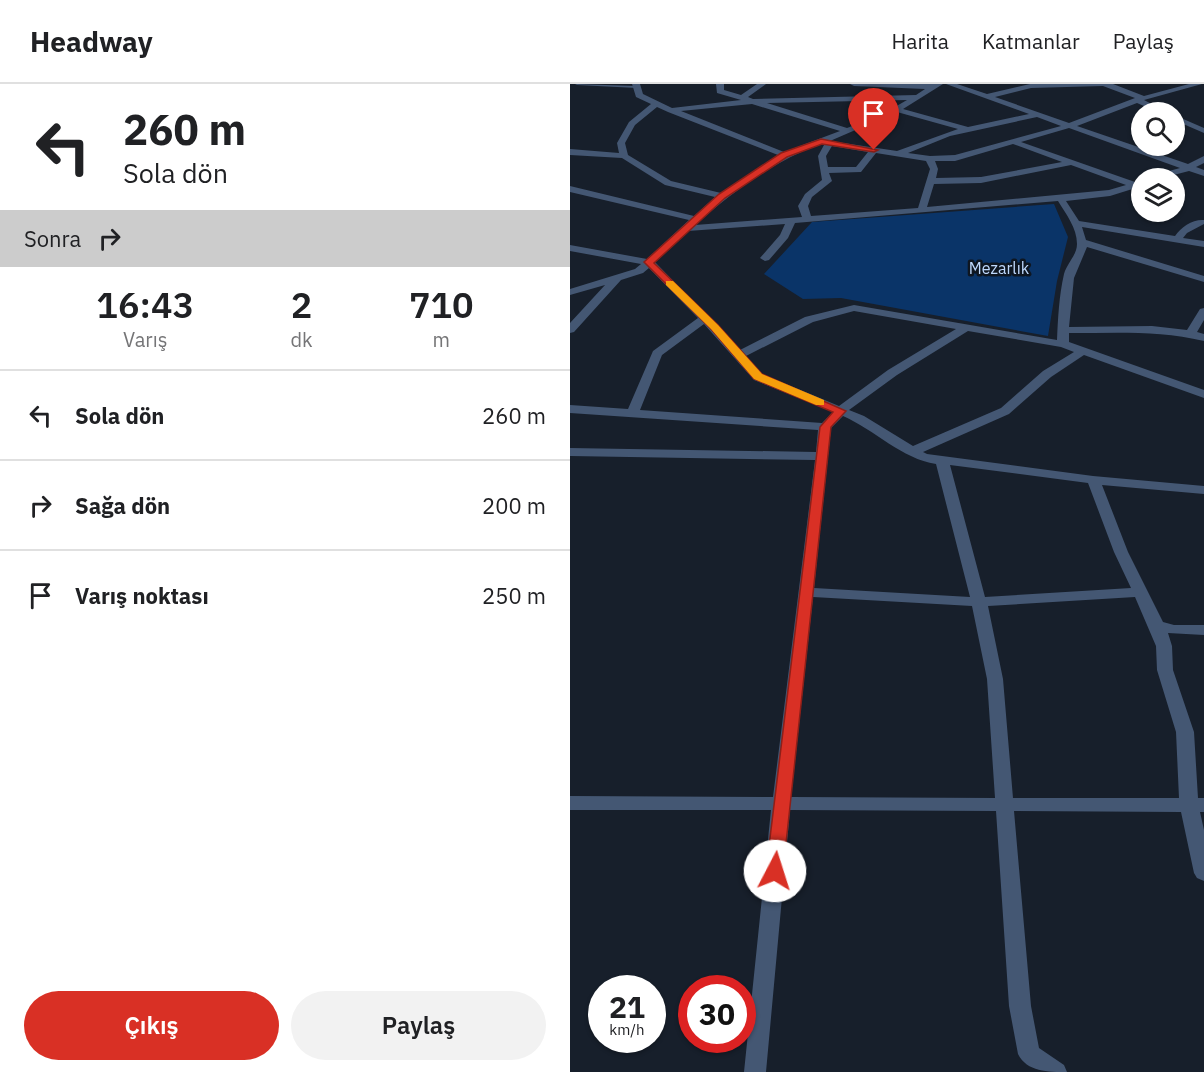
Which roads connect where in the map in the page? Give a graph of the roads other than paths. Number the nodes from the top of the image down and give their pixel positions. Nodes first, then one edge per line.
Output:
1 (577, 84) edge
2 (720, 84) edge
3 (762, 84) edge
4 (854, 84) edge
5 (950, 84) edge
6 (1101, 84) edge
7 (1106, 84) edge
8 (1198, 84) edge
9 (936, 85) edge
10 (1049, 85) edge
11 (637, 86) edge
12 (744, 97) junction
13 (920, 97) junction
14 (984, 97) junction
15 (1140, 99) junction
16 (755, 101) junction
17 (1145, 102) edge
18 (656, 104) junction
19 (671, 110) junction
20 (897, 110) junction
21 (1036, 115) junction
22 (1185, 122) edge
23 (1068, 126) junction
24 (966, 129) junction
25 (848, 131) junction
26 (1204, 131) edge
27 (826, 142) junction
28 (1014, 142) junction
29 (874, 150) junction
30 (570, 152) edge
31 (898, 154) junction
32 (784, 155) junction
33 (624, 156) junction
34 (930, 159) junction
35 (1204, 159) edge
36 (1070, 163) junction
37 (1188, 168) junction
38 (1185, 169) edge
39 (824, 170) junction
40 (1204, 173) edge
41 (930, 182) junction
42 (1131, 182) edge
43 (1131, 186) edge
44 (570, 189) edge
45 (722, 196) junction
46 (1060, 198) junction
47 (922, 209) junction
48 (807, 218) junction
49 (695, 219) junction
50 (792, 219) junction
51 (1202, 222) dead end
52 (1076, 223) junction
53 (683, 229) junction
54 (1178, 240) junction
55 (1082, 242) junction
56 (1204, 244) edge
57 (570, 248) edge
58 (765, 258) dead end
59 (649, 262) junction
60 (616, 278) junction
61 (1204, 279) edge
62 (570, 292) edge
63 (1204, 311) edge
64 (705, 318) junction
65 (967, 327) junction
66 (570, 330) edge
67 (1064, 330) junction
68 (1190, 334) junction
69 (1204, 338) edge
70 (1063, 344) junction
71 (1083, 351) junction
72 (739, 355) junction
73 (1204, 394) edge
74 (570, 409) edge
75 (840, 411) junction
76 (633, 412) junction
77 (825, 427) junction
78 (913, 451) junction
79 (570, 452) edge
80 (822, 456) junction
81 (942, 460) junction
82 (1093, 480) junction
83 (1204, 490) edge
84 (806, 592) junction
85 (1141, 592) junction
86 (979, 602) junction
87 (1157, 626) junction
88 (1204, 630) edge
89 (570, 803) edge
90 (781, 804) junction
91 (1004, 804) junction
92 (1197, 805) edge
93 (1204, 873) edge
94 (755, 1072) edge
95 (1056, 1072) edge

1 - 11 lane
2 - 12 street
3 - 12 street
4 - 9 street
5 - 14 street
6 - 10 street
7 - 15 street
8 - 15 street
9 - 13 street
10 - 14 street
11 - 18 street
12 - 16 street
13 - 16 street
13 - 20 street
14 - 21 street
15 - 17 street
15 - 23 street
16 - 19 street
16 - 25 street
18 - 19 street
18 - 33 street
19 - 32 street
20 - 24 street
20 - 25 street
21 - 23 street
21 - 24 street
22 - 26 street
23 - 28 street
23 - 37 street
24 - 31 street
25 - 27 street
27 - 29 street
27 - 32 street
27 - 39 street
28 - 34 street
28 - 36 street
29 - 31 street
29 - 39 street
30 - 33 street
31 - 34 street
32 - 45 street
33 - 45 street
34 - 41 street
35 - 37 street
36 - 41 street
36 - 42 street
37 - 38 street
37 - 40 street
39 - 48 street
41 - 47 street
43 - 46 street
44 - 49 street
45 - 49 street
46 - 47 street
46 - 52 street
47 - 48 street
48 - 50 street
49 - 53 street
50 - 53 street
50 - 58 street
51 - 54 street
52 - 54 street
52 - 55 street
53 - 59 street
54 - 56 street
55 - 61 street
55 - 67 street
57 - 59 street
59 - 60 street
59 - 64 street
60 - 62 street
60 - 66 street
63 - 68 street
64 - 72 street
64 - 76 street
65 - 70 street
65 - 72 street
65 - 75 street
67 - 68 street
67 - 70 street
68 - 69 street
70 - 71 street
71 - 73 street
71 - 78 street
72 - 75 street
74 - 76 street
75 - 77 street
75 - 78 street
76 - 77 street
77 - 80 street
78 - 81 street
79 - 80 street
80 - 84 street
81 - 82 street
81 - 86 street
82 - 83 street
82 - 85 street
84 - 86 street
84 - 90 street
85 - 86 street
85 - 87 street
86 - 91 street
87 - 88 street
87 - 92 street
89 - 90 street
90 - 91 street
90 - 94 street
91 - 92 street
91 - 95 street
92 - 93 street

